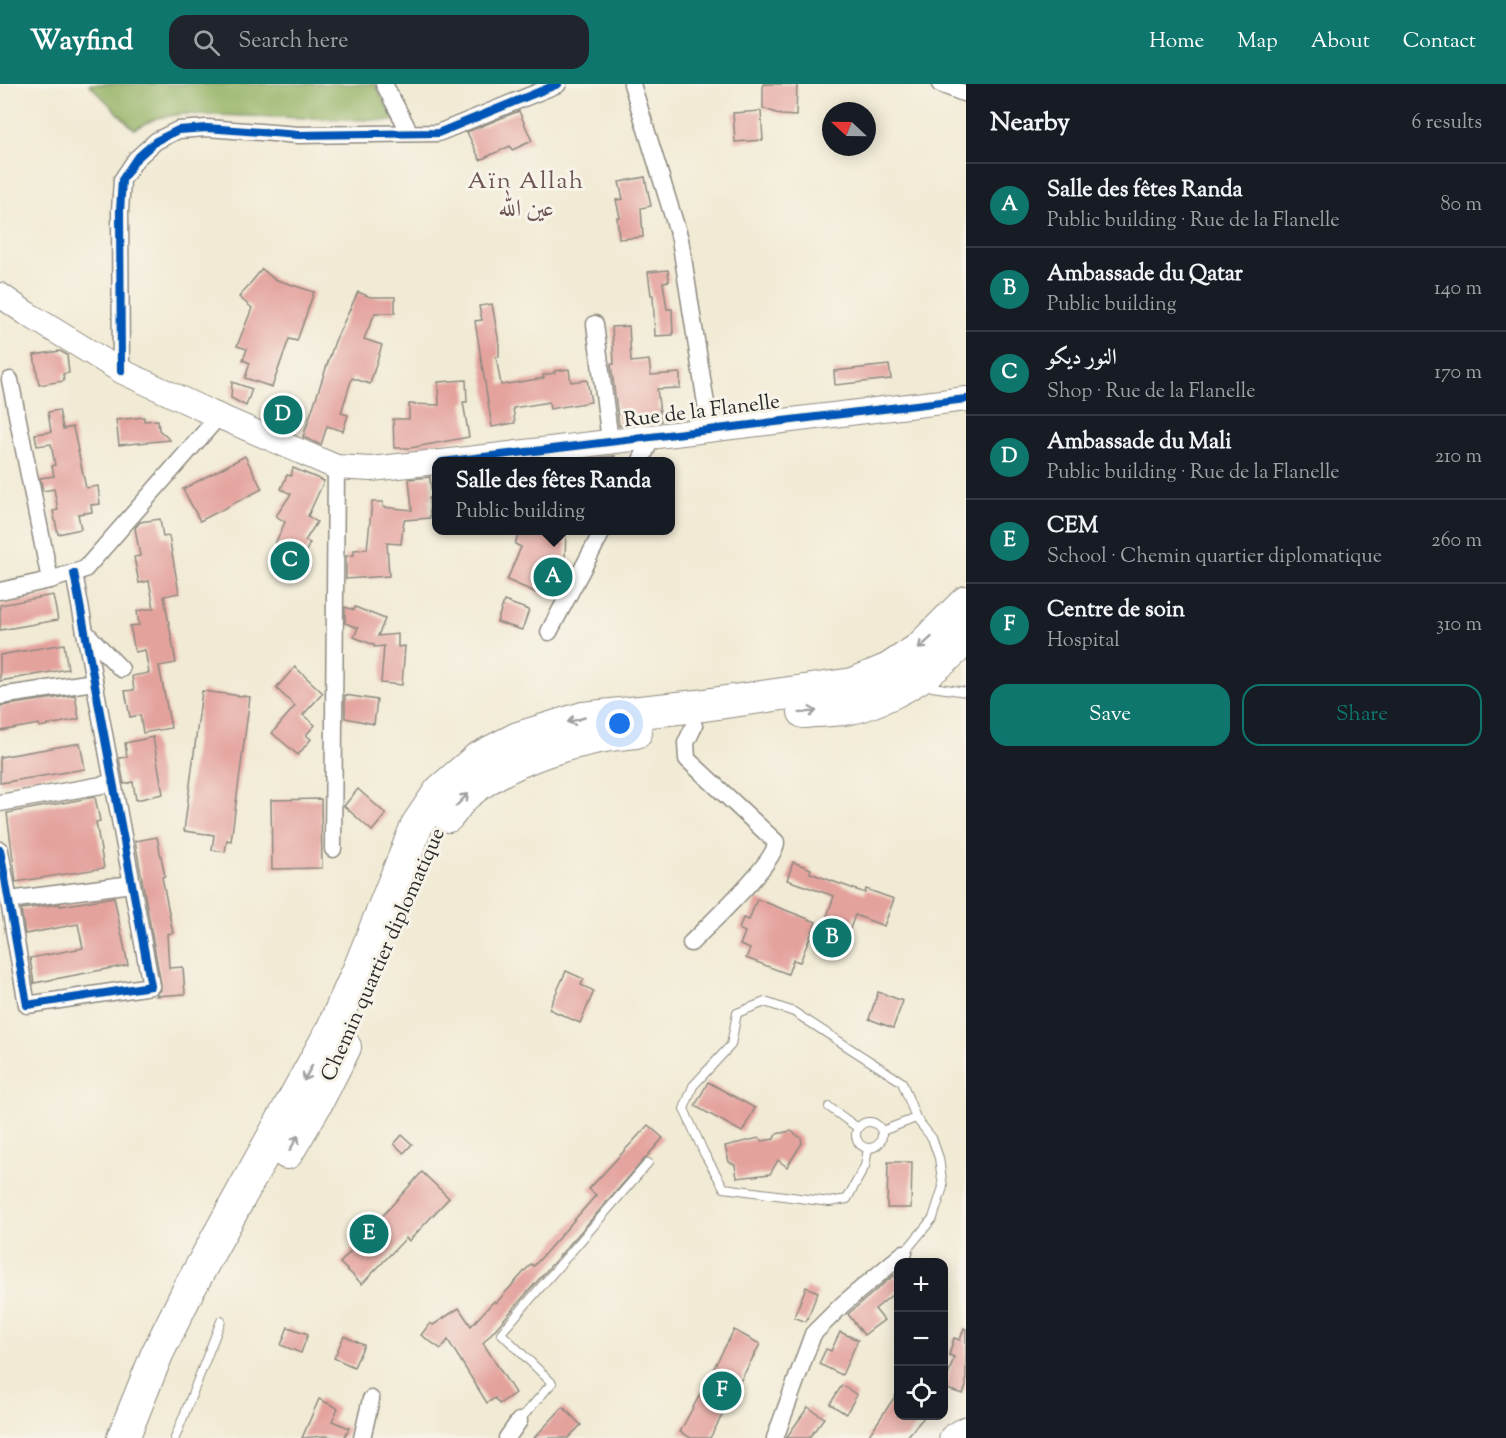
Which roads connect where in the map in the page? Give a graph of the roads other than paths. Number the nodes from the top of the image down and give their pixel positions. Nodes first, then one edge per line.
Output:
1 (384, 84) edge
2 (558, 84) edge
3 (632, 84) edge
4 (940, 84) edge
5 (961, 90) edge
6 (410, 134) junction
7 (0, 295) edge
8 (595, 324) dead end
9 (121, 371) junction
10 (10, 380) dead end
11 (966, 399) edge
12 (219, 416) junction
13 (710, 429) junction
14 (653, 436) junction
15 (610, 441) junction
16 (482, 457) edge
17 (642, 457) edge
18 (432, 462) edge
19 (336, 467) junction
20 (601, 535) edge
21 (74, 573) junction
22 (50, 580) junction
23 (0, 591) edge
24 (966, 602) edge
25 (85, 632) junction
26 (549, 632) dead end
27 (966, 636) edge
28 (121, 669) dead end
29 (916, 678) junction
30 (94, 682) junction
31 (966, 692) edge
32 (0, 696) edge
33 (694, 726) junction
34 (113, 783) junction
35 (0, 803) edge
36 (333, 849) dead end
37 (0, 850) edge
38 (132, 884) junction
39 (9, 900) junction
40 (691, 943) dead end
41 (829, 1107) dead end
42 (916, 1118) junction
43 (858, 1128) junction
44 (882, 1131) junction
45 (868, 1148) junction
46 (648, 1163) dead end
47 (904, 1253) joint
48 (221, 1321) dead end
49 (371, 1399) dead end
50 (519, 1421) joint
51 (966, 1430) edge
52 (123, 1438) edge
53 (145, 1438) edge
54 (175, 1438) edge
55 (362, 1438) edge
56 (507, 1438) edge
57 (775, 1438) edge
58 (953, 1438) edge

1 - 6 street
2 - 6 street
3 - 13 street
4 - 5 street
6 - 9 street
7 - 9 street
8 - 15 street
9 - 12 street
10 - 22 street
11 - 13 street, Rue de la Flanelle
12 - 19 street
12 - 21 street
13 - 14 street, Rue de la Flanelle
14 - 15 street, Rue de la Flanelle
14 - 17 street
15 - 16 street, Rue de la Flanelle
18 - 19 street
19 - 36 street
20 - 26 street
21 - 22 street
21 - 25 street
22 - 23 street
24 -> 52 highway
25 - 28 street
25 - 30 street
27 - 29 highway, Chemin quartier diplomatique
29 - 31 lane
33 -> 29 highway, Chemin quartier diplomatique
30 - 32 street
30 - 34 street
33 - 40 street
53 -> 33 highway, Chemin quartier diplomatique
34 - 35 street
34 - 38 street
37 - 39 street
38 - 39 street
38 - 39 street
41 - 43 lane
42 - 44 lane
42 - 45 lane
42 - 47 lane
43 - 44 lane
43 - 45 lane
44 - 45 lane
46 - 50 lane
47 - 57 street
48 - 54 lane
49 - 55 street
50 - 56 street
51 - 58 main road

